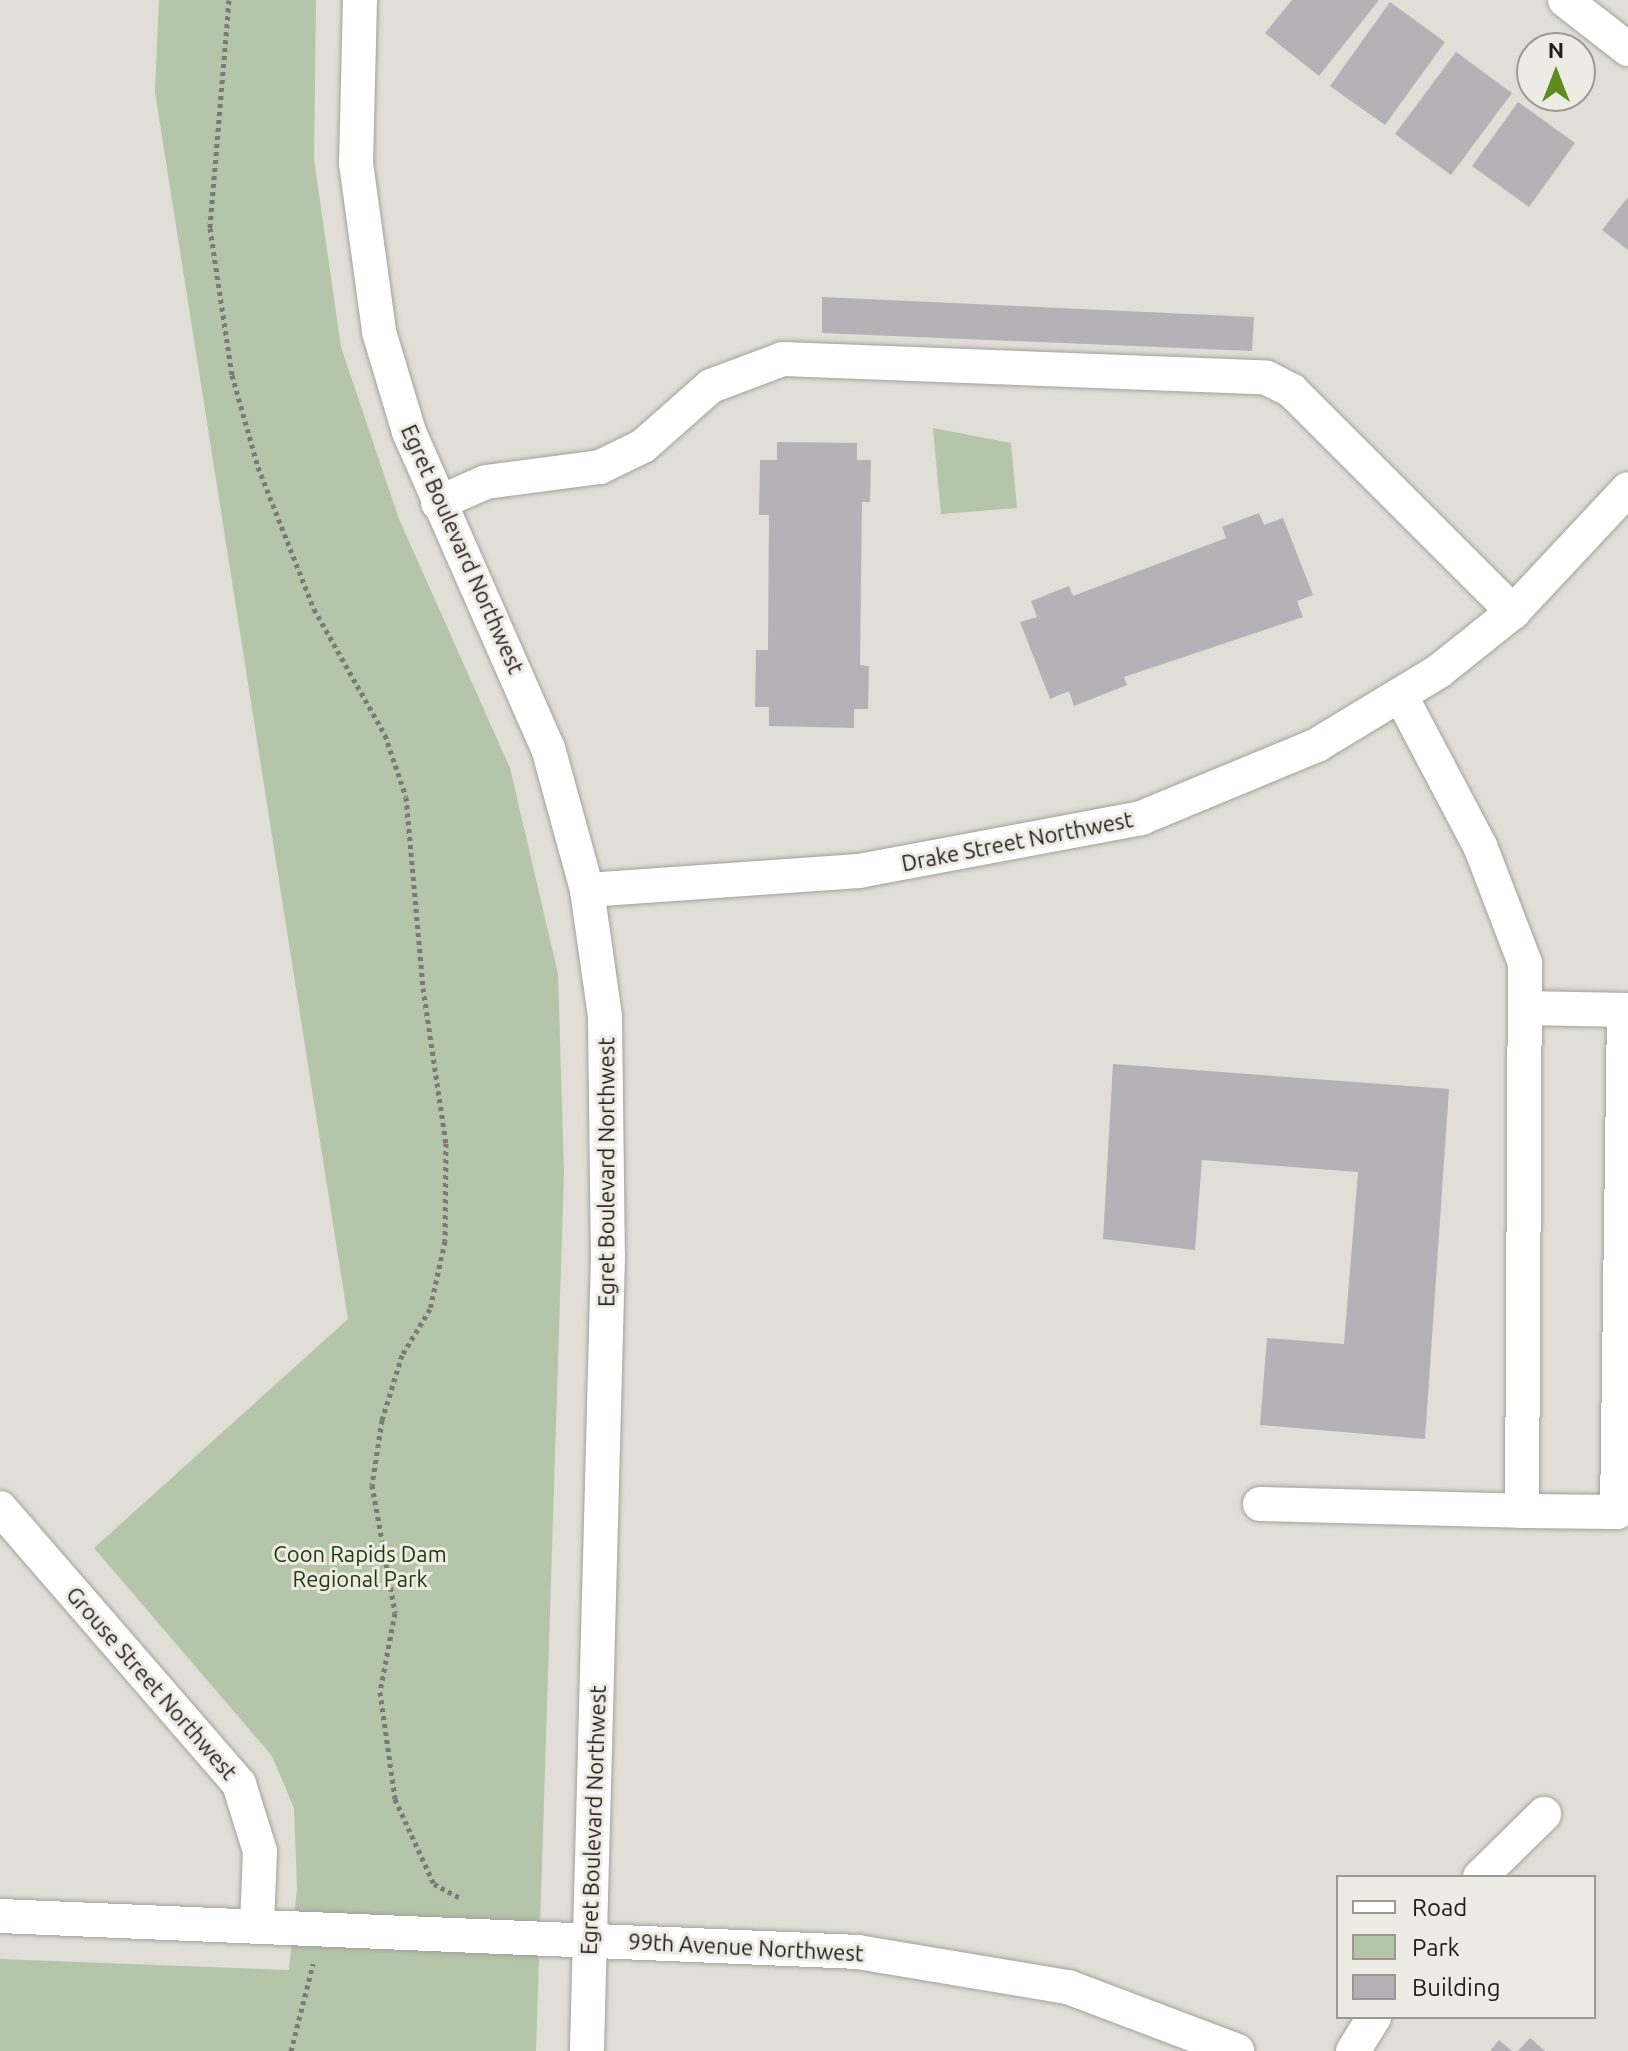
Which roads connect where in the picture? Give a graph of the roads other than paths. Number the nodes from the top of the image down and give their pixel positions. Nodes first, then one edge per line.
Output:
1 (360, 0) edge
2 (1565, 0) edge
3 (1628, 49) edge
4 (1626, 496) edge
5 (438, 503) junction
6 (1513, 612) junction
7 (1401, 696) junction
8 (587, 890) junction
9 (1528, 1008) junction
10 (1260, 1504) dead end
11 (0, 1508) edge
12 (1522, 1511) junction
13 (1544, 1814) dead end
14 (1482, 1875) edge
15 (0, 1916) edge
16 (257, 1926) junction
17 (590, 1940) junction
18 (1373, 2019) edge
19 (587, 2051) edge
20 (1237, 2051) edge
21 (1353, 2051) edge

1 - 5 street, Egret Boulevard Northwest
2 - 3 street
4 - 6 street, Drake Street Northwest
5 - 6 street
5 - 8 street, Egret Boulevard Northwest
6 - 7 street, Drake Street Northwest
7 - 8 street, Drake Street Northwest
7 - 9 street
8 - 17 street, Egret Boulevard Northwest
9 - 12 street
9 - 12 street
10 - 12 street
11 - 16 street, Grouse Street Northwest
13 - 14 street
15 - 16 street, 99th Avenue Northwest
16 - 17 street, 99th Avenue Northwest
17 - 19 street, Egret Boulevard Northwest
17 - 20 street, 99th Avenue Northwest
18 - 21 street

